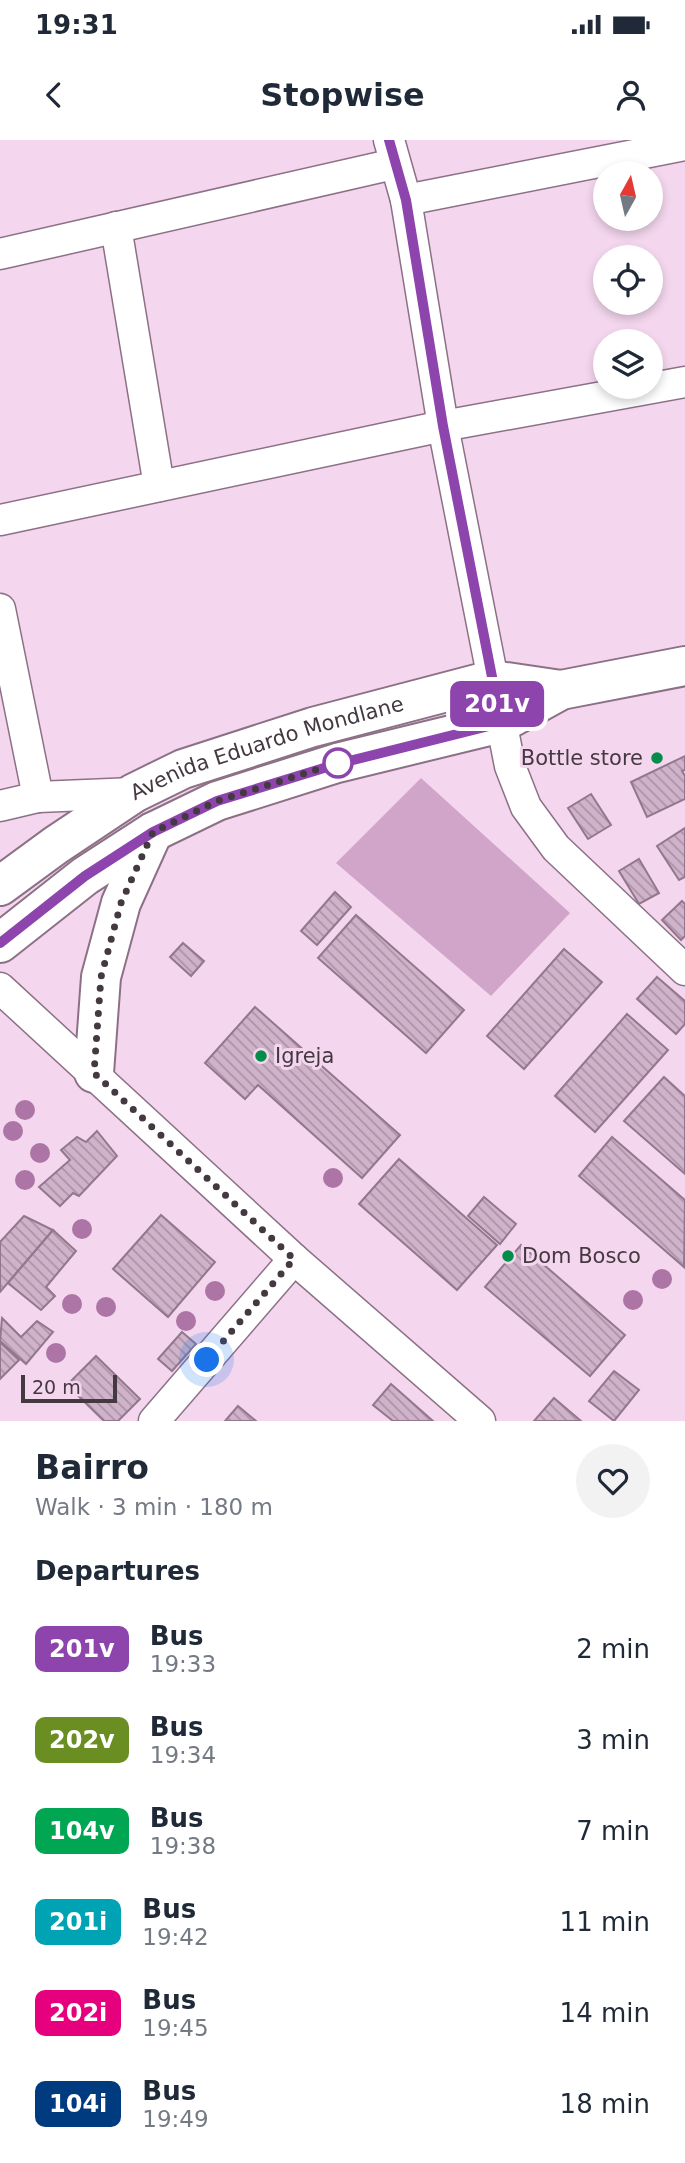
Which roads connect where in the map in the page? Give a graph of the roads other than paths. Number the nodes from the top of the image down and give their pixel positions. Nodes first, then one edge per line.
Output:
1 (685, 145) edge
2 (392, 152) edge
3 (406, 200) junction
4 (116, 227) junction
5 (0, 254) edge
6 (685, 382) edge
7 (443, 426) junction
8 (159, 486) junction
9 (0, 520) edge
10 (0, 609) edge
11 (685, 666) edge
12 (492, 680) junction
13 (561, 690) junction
14 (501, 723) junction
15 (134, 793) junction
16 (38, 797) junction
17 (0, 806) edge
18 (153, 832) junction
19 (0, 886) edge
20 (0, 943) edge
21 (685, 970) edge
22 (0, 988) edge
23 (94, 1073) junction
24 (294, 1259) junction
25 (154, 1421) edge
26 (480, 1421) edge

1 - 3 street
2 - 3 street
2 - 4 street
3 - 7 street
4 - 5 street
4 - 8 street
6 - 7 street
7 - 8 street
7 - 12 street
8 - 9 street
10 - 16 street
11 - 13 main road, Avenida Eduardo Mondlane
12 - 13 main road, Avenida Eduardo Mondlane
12 - 14 street
12 - 15 main road, Avenida Eduardo Mondlane
13 - 14 main road, Avenida Eduardo Mondlane
14 - 18 main road, Avenida Eduardo Mondlane
14 - 21 street
15 - 16 street
15 - 19 main road, Avenida Eduardo Mondlane
16 - 17 street
18 - 20 main road, Avenida Eduardo Mondlane
18 - 23 main road
22 - 23 street
23 - 24 street
24 - 25 street
24 - 26 street

